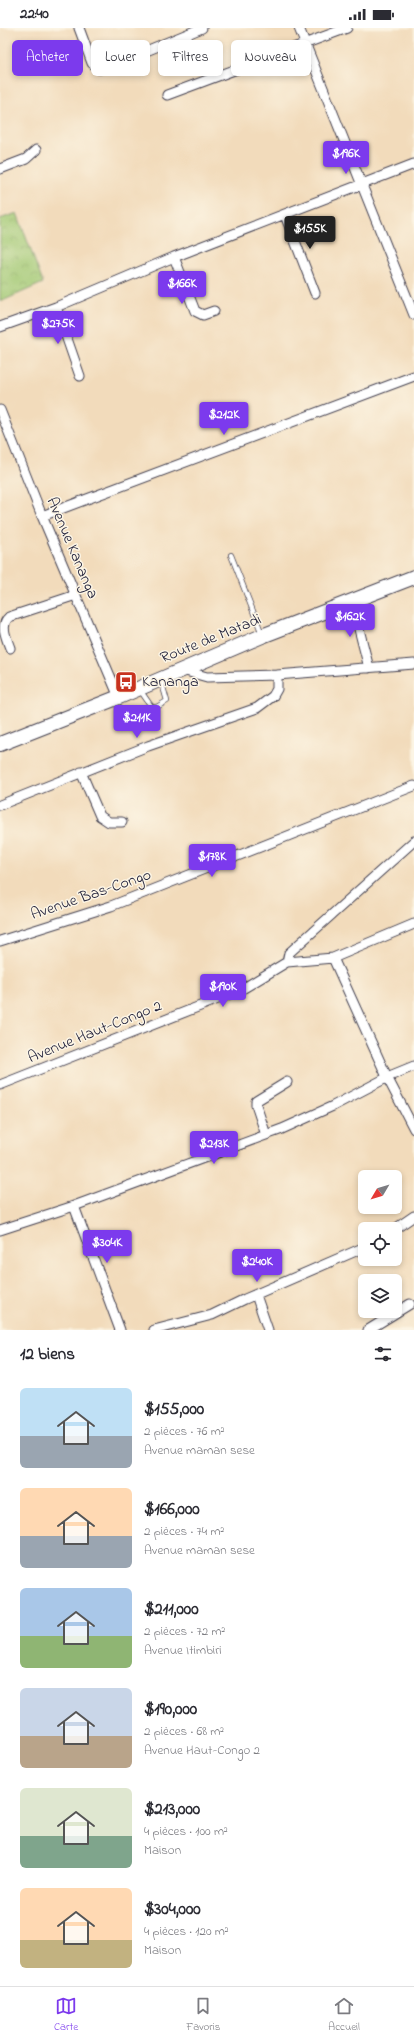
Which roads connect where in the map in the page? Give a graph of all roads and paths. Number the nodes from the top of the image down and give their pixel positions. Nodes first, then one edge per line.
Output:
1 (79, 28) edge
2 (202, 28) edge
3 (299, 28) edge
4 (347, 28) edge
5 (304, 40) edge
6 (311, 42) edge
7 (311, 59) edge
8 (231, 71) edge
9 (167, 95) dead end
10 (36, 150) dead end
11 (414, 164) edge
12 (0, 169) edge
13 (361, 185) junction
14 (285, 215) junction
15 (174, 256) junction
16 (410, 290) edge
17 (315, 293) dead end
18 (56, 307) junction
19 (214, 311) dead end
20 (414, 315) edge
21 (0, 327) edge
22 (80, 376) dead end
23 (414, 376) edge
24 (0, 410) edge
25 (42, 516) junction
26 (231, 555) dead end
27 (414, 578) edge
28 (76, 596) junction
29 (352, 602) junction
30 (262, 636) junction
31 (10, 648) dead end
32 (414, 664) edge
33 (369, 668) junction
34 (181, 670) junction
35 (277, 675) junction
36 (160, 678) junction
37 (139, 688) junction
38 (119, 697) junction
39 (0, 744) edge
40 (81, 772) junction
41 (414, 786) edge
42 (0, 804) edge
43 (122, 822) dead end
44 (414, 841) edge
45 (414, 924) edge
46 (0, 941) edge
47 (333, 958) junction
48 (287, 962) junction
49 (414, 1066) edge
50 (387, 1077) junction
51 (287, 1082) dead end
52 (0, 1085) edge
53 (414, 1129) edge
54 (266, 1135) junction
55 (74, 1206) junction
56 (414, 1216) edge
57 (402, 1224) edge
58 (0, 1230) edge
59 (358, 1250) edge
60 (256, 1295) junction
61 (410, 1304) dead end
62 (120, 1330) edge
63 (154, 1330) edge
64 (268, 1330) edge
65 (368, 1330) edge

1 - 2 street
3 - 5 street
4 - 6 street
7 - 13 street
8 - 9 street
10 - 12 street
11 - 13 street
13 - 14 street
13 - 16 street
14 - 15 street
14 - 17 street
15 - 18 street
15 - 19 street
16 - 20 street
18 - 21 street
18 - 22 street
23 - 25 street
24 - 25 street, Avenue Kananga
25 - 28 street, Avenue Kananga
26 - 30 lane
27 - 29 main road, Route de Matadi
28 - 31 street
28 - 38 street, Avenue Kananga
29 - 30 main road, Route de Matadi
29 - 33 street
30 - 34 main road, Route de Matadi
32 - 33 street
33 - 35 street
34 - 35 street
34 - 36 main road, Route de Matadi
35 - 40 street
36 - 37 main road, Route de Matadi
36 - 37 lane
37 - 38 main road, Route de Matadi
38 - 39 main road, Route de Matadi
40 - 42 street
40 - 43 street
41 - 46 street, Avenue Bas-Congo
44 - 48 street
45 - 47 street, Avenue Haut-Congo 2
47 - 48 street, Avenue Haut-Congo 2
47 - 50 street
48 - 52 street, Avenue Haut-Congo 2
49 - 50 street
50 - 53 street
50 - 54 street
51 - 54 street
54 - 55 street
55 - 58 street
55 - 62 street
56 - 57 street
59 - 60 street
60 - 63 street
60 - 64 street
61 - 65 street

